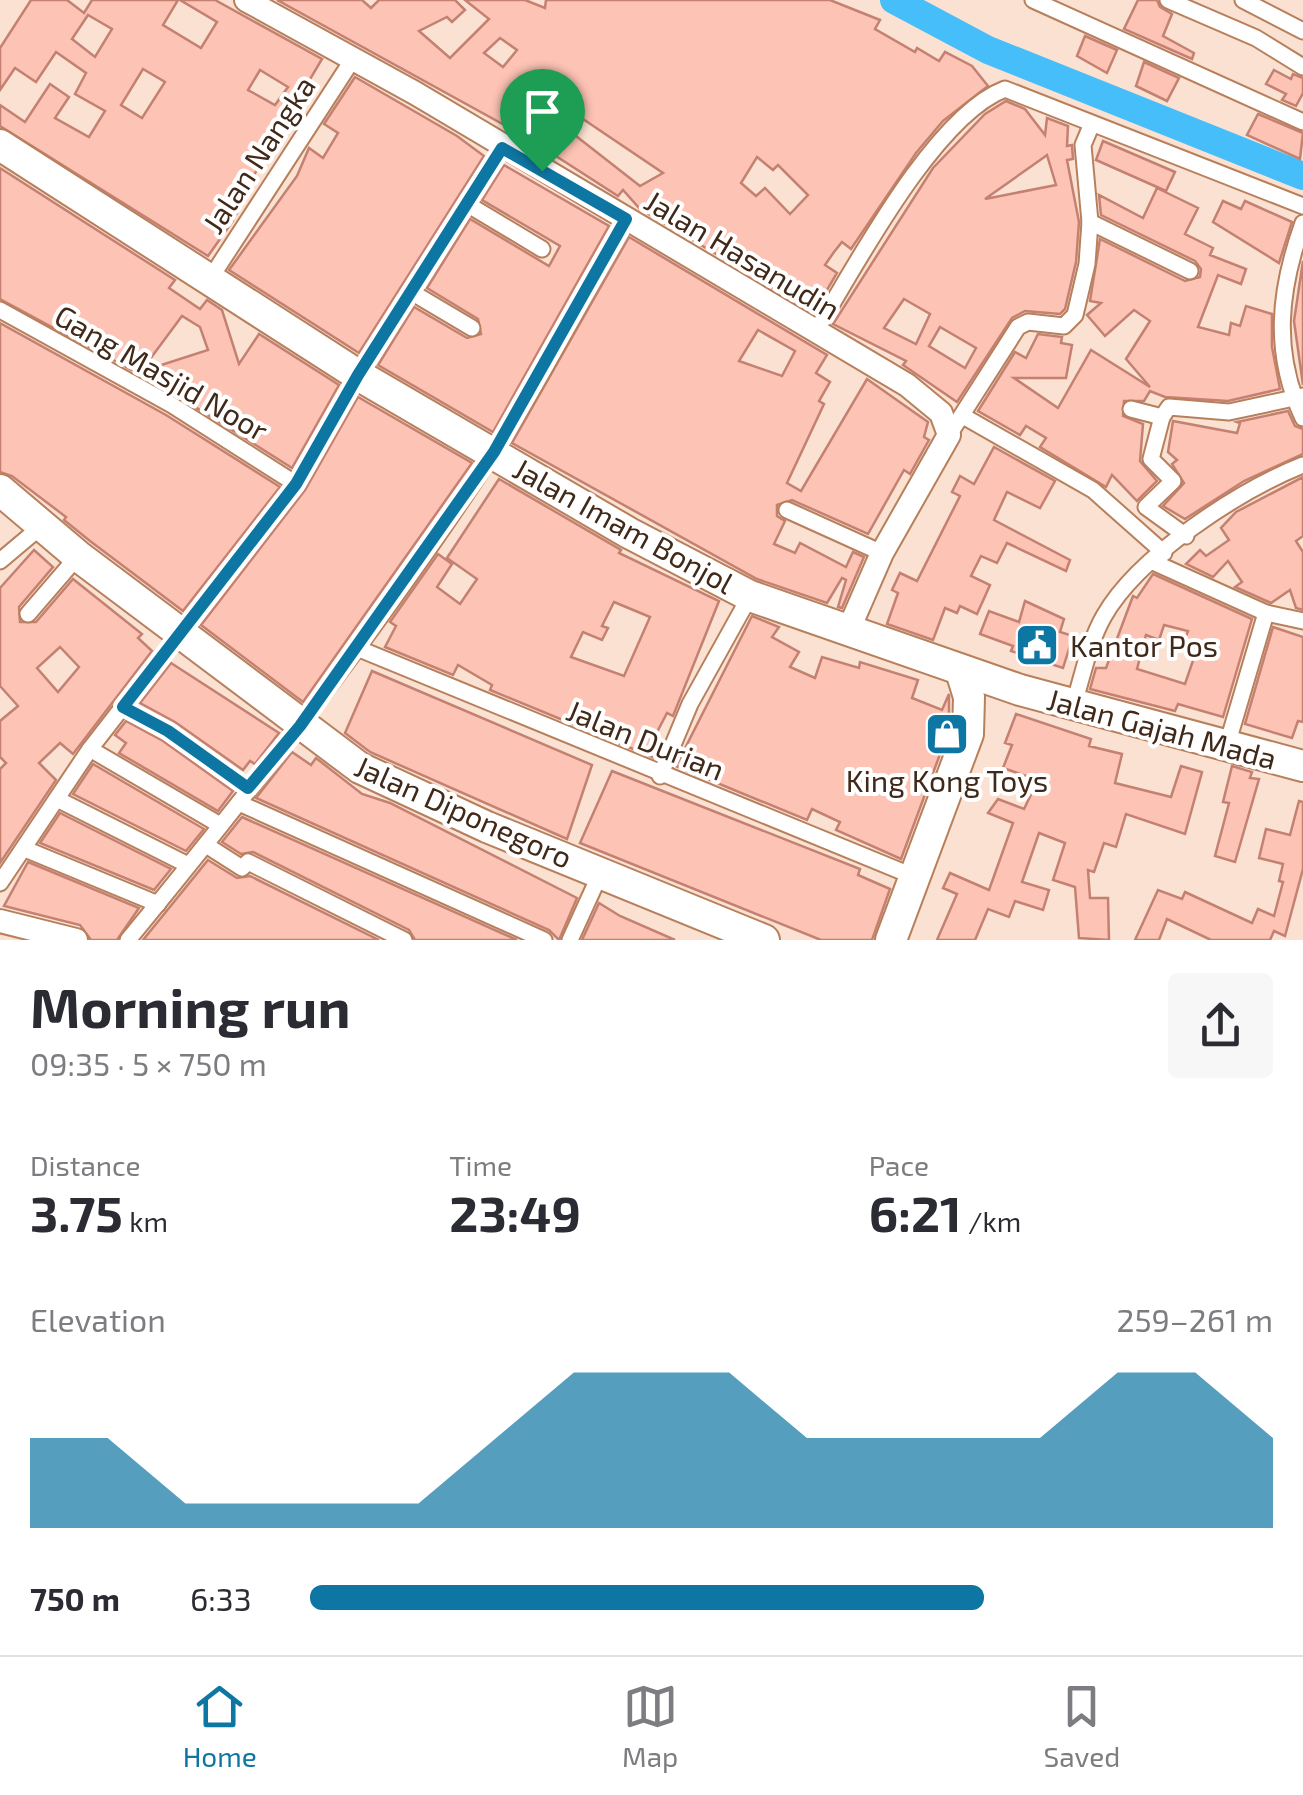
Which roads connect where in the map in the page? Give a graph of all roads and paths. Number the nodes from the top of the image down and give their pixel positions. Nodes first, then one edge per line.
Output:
1 (246, 0) edge
2 (1033, 0) edge
3 (1168, 0) edge
4 (1243, 0) edge
5 (1303, 31) edge
6 (353, 59) junction
7 (1303, 67) edge
8 (1303, 122) edge
9 (1091, 126) junction
10 (0, 146) edge
11 (502, 148) junction
12 (467, 204) junction
13 (1303, 206) edge
14 (626, 219) junction
15 (1090, 222) junction
16 (1303, 223) edge
17 (542, 249) dead end
18 (1190, 271) dead end
19 (210, 279) junction
20 (413, 293) junction
21 (0, 310) edge
22 (472, 328) dead end
23 (816, 332) junction
24 (358, 375) junction
25 (1299, 398) edge
26 (1130, 408) dead end
27 (963, 416) junction
28 (1162, 417) junction
29 (1303, 418) edge
30 (949, 435) junction
31 (494, 452) junction
32 (1303, 465) edge
33 (296, 484) junction
34 (0, 490) edge
35 (787, 510) dead end
36 (44, 524) junction
37 (1186, 536) junction
38 (882, 553) junction
39 (78, 556) junction
40 (1159, 558) junction
41 (0, 561) edge
42 (750, 596) junction
43 (1266, 613) junction
44 (28, 614) dead end
45 (1303, 622) edge
46 (848, 631) junction
47 (181, 634) junction
48 (357, 648) junction
49 (961, 671) junction
50 (1020, 690) junction
51 (1074, 703) junction
52 (123, 707) junction
53 (300, 726) junction
54 (968, 734) junction
55 (1227, 746) junction
56 (90, 749) junction
57 (1303, 766) edge
58 (660, 776) junction
59 (243, 795) junction
60 (57, 798) junction
61 (220, 825) junction
62 (206, 845) junction
63 (25, 849) junction
64 (188, 866) junction
65 (601, 872) junction
66 (915, 877) junction
67 (0, 882) edge
68 (158, 904) junction
69 (0, 921) edge
70 (76, 940) edge
71 (128, 940) edge
72 (404, 940) edge
73 (544, 940) edge
74 (570, 940) edge
75 (764, 940) edge
76 (890, 940) edge

1 - 6 street, Jalan Hasanudin
2 - 8 street
3 - 7 street
4 - 5 street
6 - 11 street, Jalan Hasanudin
6 - 19 street, Jalan Nangka
9 - 13 street
9 - 15 street
9 - 23 street
10 - 19 highway, Jalan Imam Bonjol
11 - 12 street
11 - 14 street, Jalan Hasanudin
12 - 17 street
12 - 20 street
14 - 23 street, Jalan Hasanudin
14 - 31 street
15 - 18 street
15 - 27 street
16 - 25 street
19 - 24 highway, Jalan Imam Bonjol
20 - 22 street
20 - 24 street
21 - 33 street, Gang Masjid Noor
23 - 30 street, Jalan Hasanudin
24 - 31 highway, Jalan Imam Bonjol
24 - 33 street
25 - 28 street
25 - 29 street
26 - 28 street
27 - 30 street
27 - 40 street
28 - 37 street
30 - 38 street
31 - 42 highway, Jalan Imam Bonjol
31 - 48 street
32 - 37 street
33 - 47 street
34 - 36 highway, Jalan Diponegoro
35 - 38 street
36 - 39 highway, Jalan Diponegoro
36 - 41 street
37 - 40 street
38 - 46 street
39 - 44 street
39 - 47 highway, Jalan Diponegoro
40 - 43 street
40 - 51 street
42 - 46 highway, Jalan Imam Bonjol
42 - 58 street
43 - 45 street
43 - 55 street
46 - 49 highway, Jalan Imam Bonjol
47 - 52 street
47 - 53 highway, Jalan Diponegoro
48 - 53 street
48 - 58 street, Jalan Durian
49 - 50 highway, Jalan Imam Bonjol
49 - 54 highway
50 - 51 highway, Jalan Gajah Mada
50 - 54 highway
51 - 55 highway, Jalan Gajah Mada
52 - 56 street
52 - 59 street
53 - 59 street
53 - 65 highway, Jalan Diponegoro
54 - 66 highway
55 - 57 highway, Jalan Gajah Mada
56 - 60 street
56 - 61 street
58 - 66 street, Jalan Durian
59 - 61 street
59 - 73 street
60 - 63 street
60 - 64 street
61 - 62 street
62 - 64 street
62 - 72 street
63 - 67 street
63 - 68 street
64 - 68 street
65 - 74 street
65 - 75 highway, Jalan Diponegoro
66 - 76 highway
68 - 71 street
69 - 70 street

